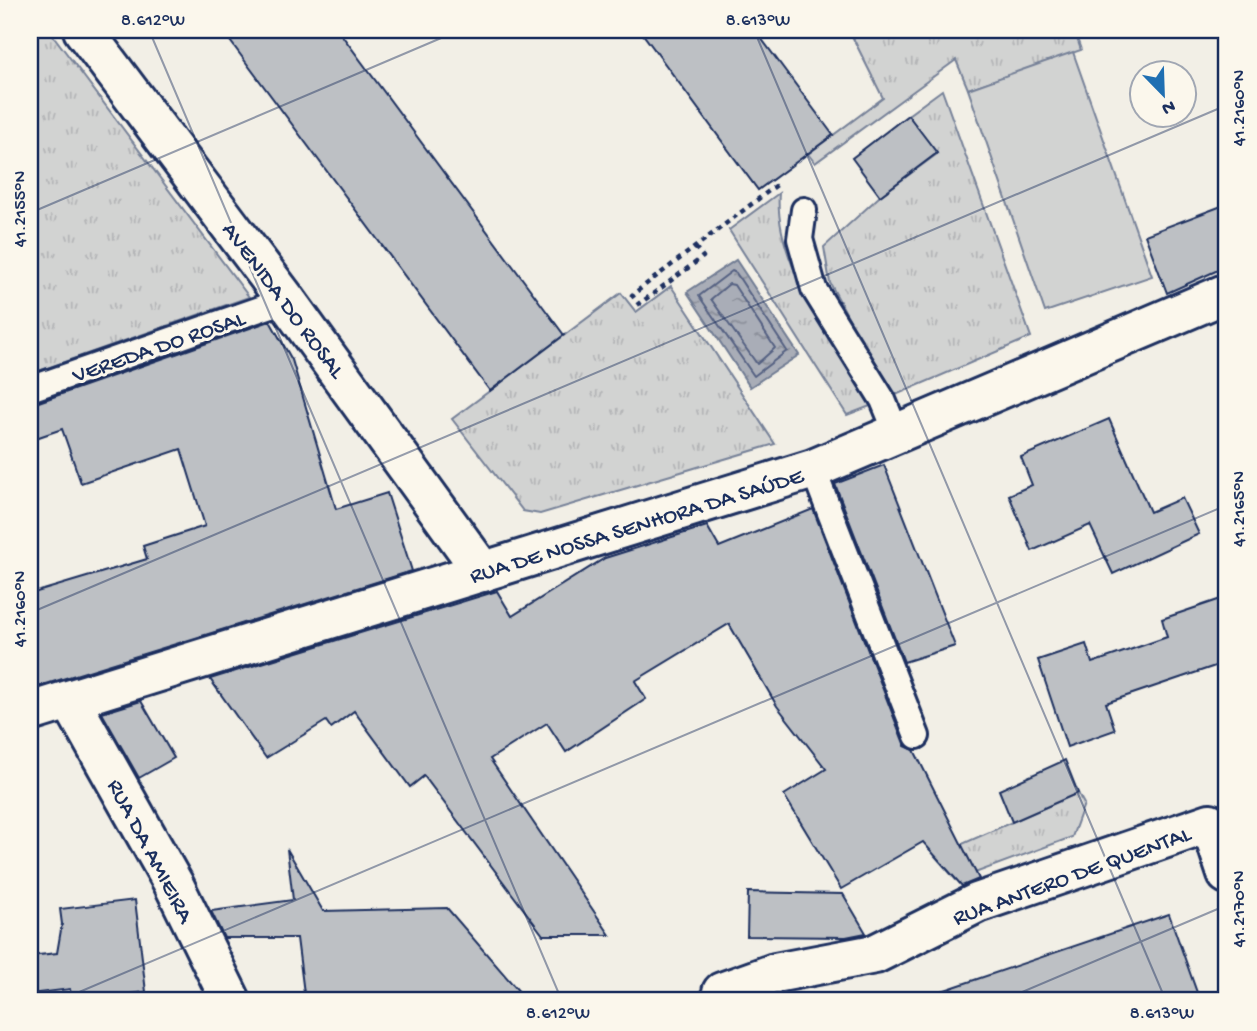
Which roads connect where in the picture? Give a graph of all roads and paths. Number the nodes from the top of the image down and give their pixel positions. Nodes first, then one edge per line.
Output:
1 (83, 30) edge
2 (804, 210) joint
3 (695, 247) junction
4 (658, 265) dead end
5 (663, 272) junction
6 (1227, 293) edge
7 (286, 300) junction
8 (30, 389) edge
9 (897, 434) junction
10 (813, 469) junction
11 (483, 572) junction
12 (70, 700) junction
13 (30, 712) edge
14 (917, 736) dead end
15 (1227, 874) edge
16 (723, 997) edge
17 (231, 1001) edge

1 - 7 street, AVENIDA DO ROSAL
2 - 3 path
2 - 9 lane
3 - 5 path
3 - 5 path
4 - 5 path
6 - 9 street, RUA DE NOSSA SENHORA DA SAÚDE
7 - 8 lane, VEREDA DO ROSAL
7 - 11 street, AVENIDA DO ROSAL
9 - 10 street, RUA DE NOSSA SENHORA DA SAÚDE
10 - 11 street, RUA DE NOSSA SENHORA DA SAÚDE
10 - 14 lane
11 - 12 street, RUA DE NOSSA SENHORA DA SAÚDE
12 - 13 street, RUA DE NOSSA SENHORA DA SAÚDE
12 - 17 street, RUA DA AMIEIRA
15 - 16 street, RUA ANTERO DE QUENTAL

